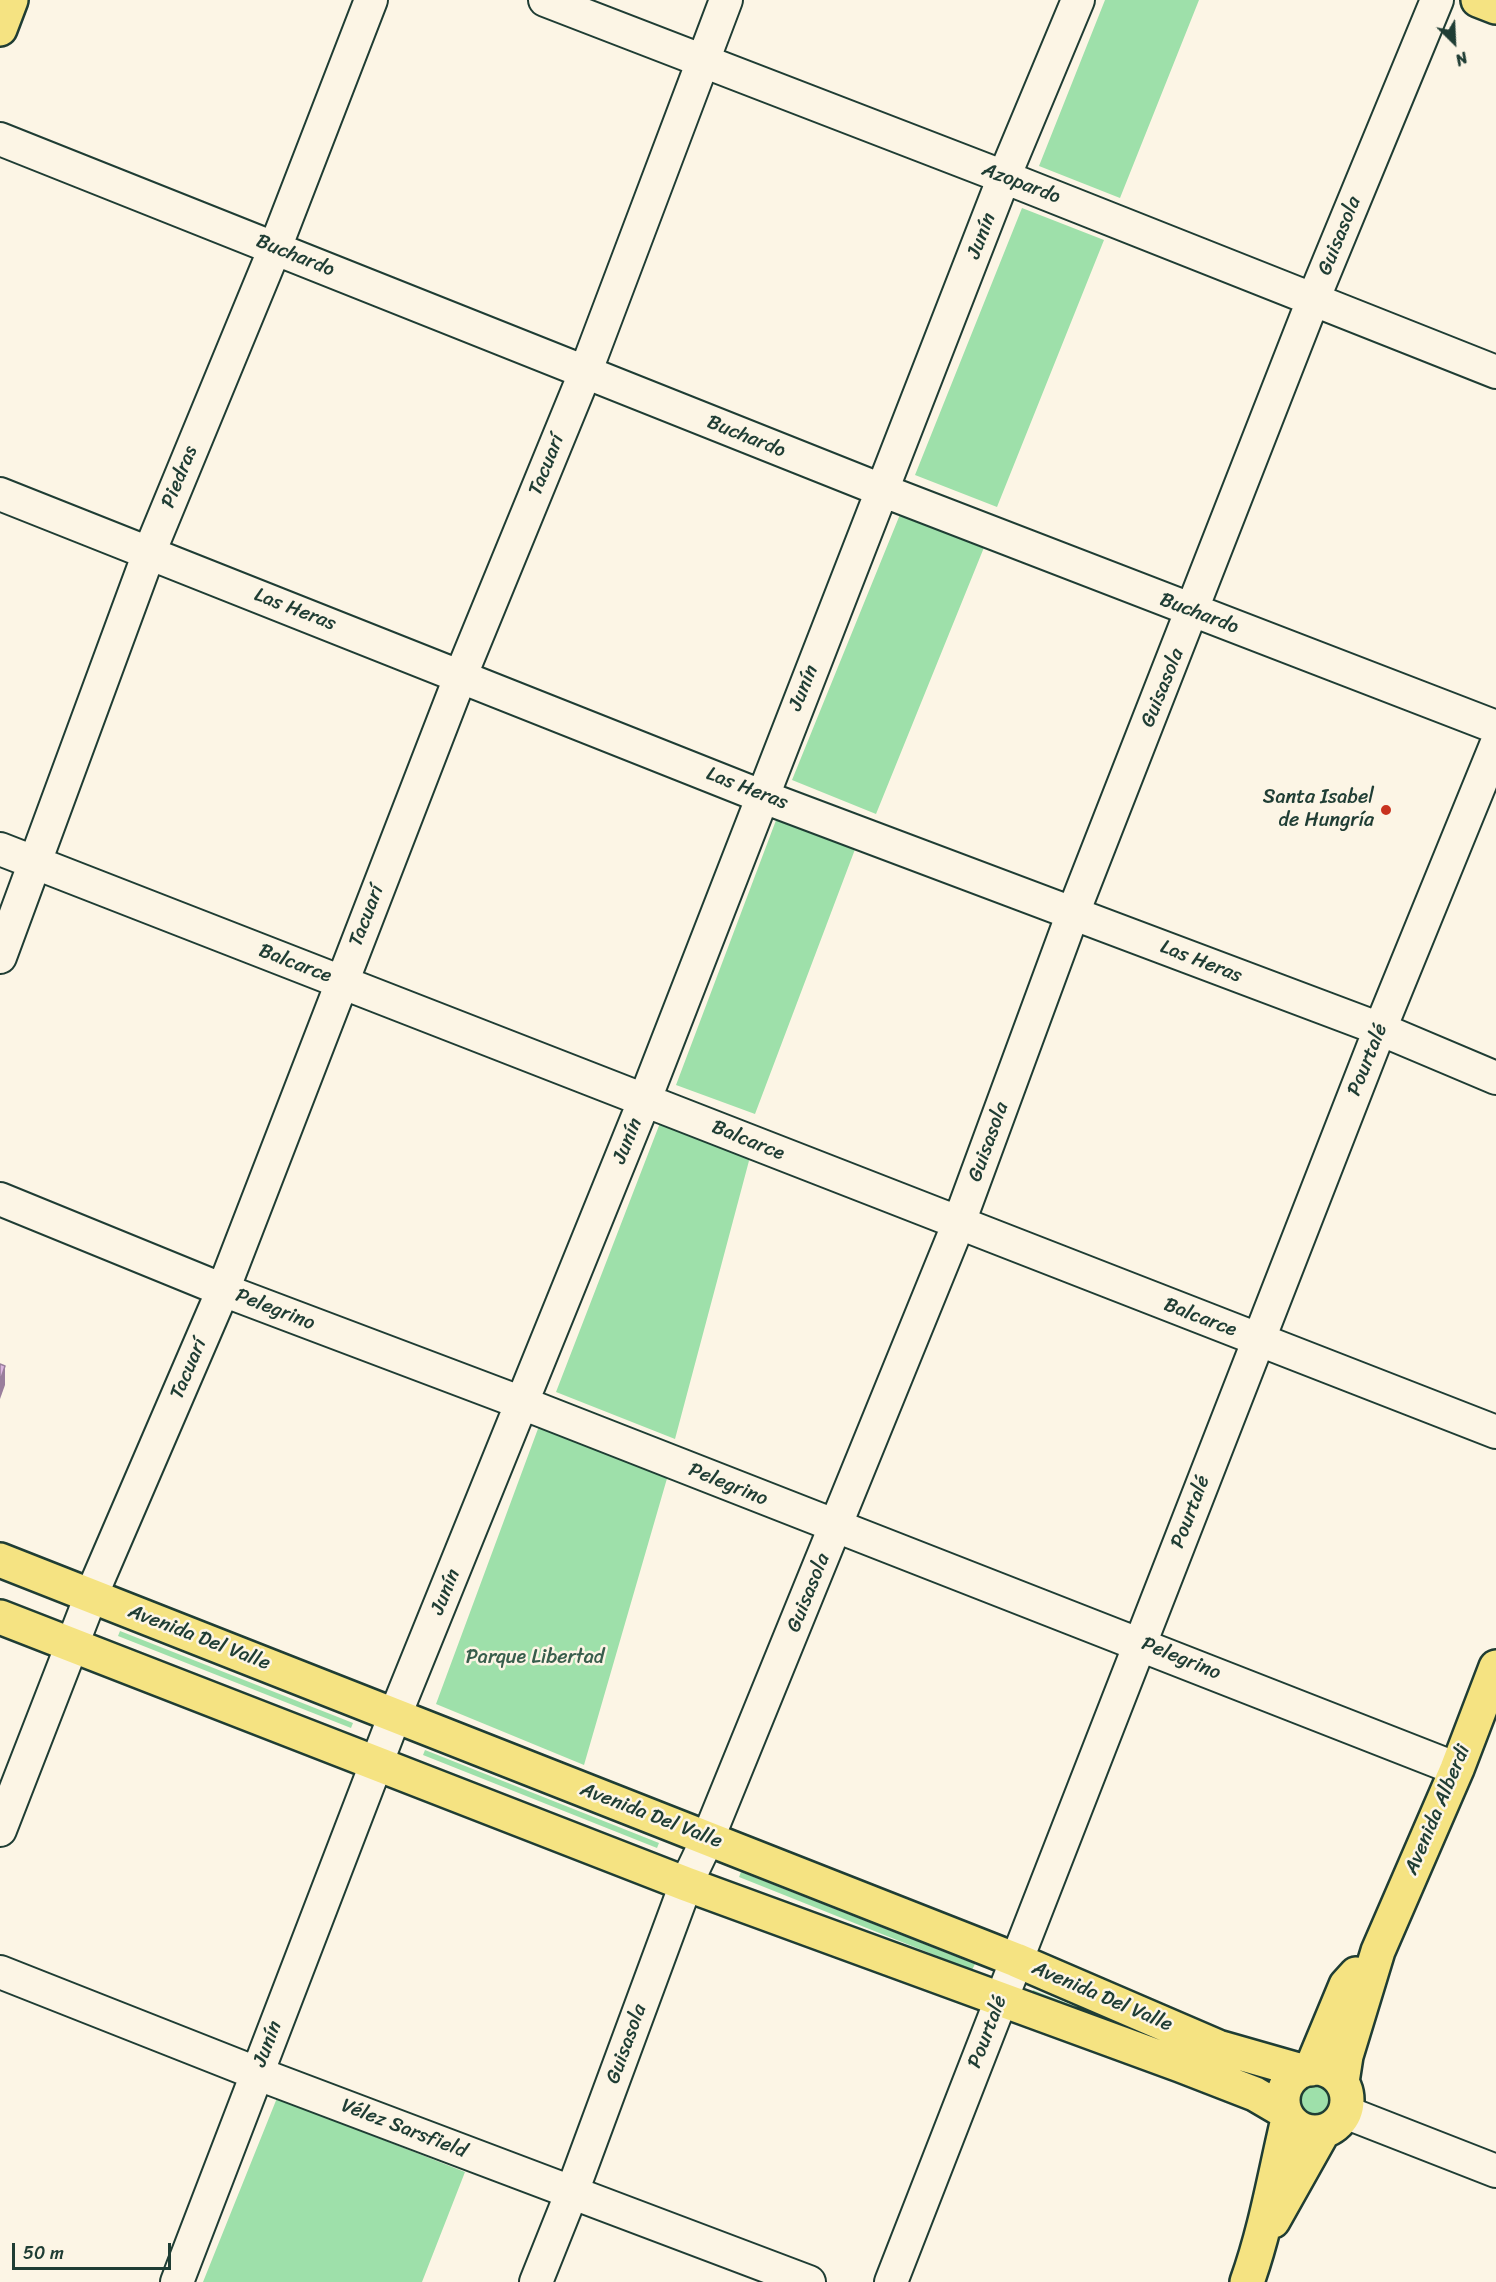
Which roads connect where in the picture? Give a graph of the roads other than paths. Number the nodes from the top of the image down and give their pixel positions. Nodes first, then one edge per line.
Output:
1 (11, 0) edge
2 (371, 0) edge
3 (545, 0) edge
4 (726, 0) edge
5 (1078, 0) edge
6 (1437, 0) edge
7 (1478, 0) edge
8 (1496, 7) edge
9 (0, 29) edge
10 (703, 62) junction
11 (0, 139) edge
12 (1004, 177) junction
13 (274, 248) junction
14 (1313, 300) junction
15 (1496, 372) edge
16 (585, 373) junction
17 (884, 491) junction
18 (0, 494) edge
19 (149, 553) junction
20 (1193, 612) junction
21 (461, 675) junction
22 (1496, 727) edge
23 (1496, 745) edge
24 (761, 796) junction
25 (0, 849) edge
26 (36, 863) junction
27 (1073, 913) junction
28 (0, 957) edge
29 (341, 982) junction
30 (1380, 1029) junction
31 (1496, 1078) edge
32 (645, 1099) junction
33 (0, 1199) edge
34 (958, 1225) junction
35 (223, 1290) junction
36 (1258, 1340) junction
37 (522, 1403) junction
38 (1496, 1432) edge
39 (836, 1527) junction
40 (0, 1560) edge
41 (91, 1596) junction
42 (0, 1617) edge
43 (1140, 1643) junction
44 (73, 1645) junction
45 (1496, 1667) edge
46 (396, 1715) junction
47 (378, 1764) junction
48 (1457, 1768) junction
49 (0, 1830) edge
50 (708, 1838) junction
51 (686, 1884) junction
52 (1378, 1951) junction
53 (1016, 1960) junction
54 (0, 1972) edge
55 (1000, 2000) junction
56 (1306, 2070) junction
57 (256, 2073) junction
58 (1337, 2109) junction
59 (1286, 2115) junction
60 (1496, 2171) edge
61 (572, 2192) junction
62 (1263, 2235) junction
63 (177, 2282) edge
64 (536, 2282) edge
65 (809, 2282) edge
66 (891, 2282) edge
67 (1247, 2282) edge

1 - 9 main road
2 - 13 street, Piedras
3 - 10 street, Azopardo
4 - 10 street, Tacuarí
5 - 12 street, Junín
6 - 14 street, Guisasola
7 - 8 main road
10 - 12 street, Azopardo
10 - 16 street, Tacuarí
11 - 13 street, Buchardo
12 - 14 street, Azopardo
12 - 17 street, Junín
13 - 16 street, Buchardo
13 - 19 street, Piedras
14 - 15 street, Azopardo
14 - 20 street, Guisasola
16 - 17 street, Buchardo
16 - 21 street, Tacuarí
17 - 20 street, Buchardo
17 - 24 street, Junín
18 - 19 street, Las Heras
19 - 21 street, Las Heras
19 - 26 street, Piedras
20 - 22 street, Buchardo
20 - 27 street, Guisasola
21 - 24 street, Las Heras
21 - 29 street, Tacuarí
23 - 30 street, Pourtalé
24 - 27 street, Las Heras
24 - 32 street, Junín
25 - 26 street, Balcarce
26 - 28 street, Piedras
26 - 29 street, Balcarce
27 - 30 street, Las Heras
27 - 34 street, Guisasola
29 - 32 street, Balcarce
29 - 35 street, Tacuarí
30 - 31 street, Las Heras
30 - 36 street, Pourtalé
32 - 34 street, Balcarce
32 - 37 street, Junín
33 - 35 street, Pelegrino
34 - 36 street, Balcarce
34 - 39 street, Guisasola
35 - 37 street, Pelegrino
35 - 41 street, Tacuarí
36 - 38 street, Balcarce
36 - 43 street, Pourtalé
37 - 39 street, Pelegrino
37 - 46 street, Junín
39 - 43 street, Pelegrino
39 - 50 street, Guisasola
40 - 41 main road, Avenida Del Valle
41 - 44 street, Tacuarí
41 - 46 main road, Avenida Del Valle
42 - 44 main road, Avenida Del Valle
43 - 48 street, Pelegrino
43 - 53 street, Pourtalé
44 - 47 main road, Avenida Del Valle
44 - 49 street, Tacuarí
45 - 48 main road, Avenida Alberdi
46 - 47 street, Junín
46 - 50 main road, Avenida Del Valle
47 - 51 main road, Avenida Del Valle
47 - 57 street, Junín
48 - 52 main road, Avenida Alberdi
50 - 51 street, Guisasola
50 - 53 main road, Avenida Del Valle
51 - 55 main road, Avenida Del Valle
51 - 61 street, Guisasola
52 - 56 main road, Avenida Alberdi
52 - 58 main road, Avenida Alberdi
53 - 55 street, Pourtalé
53 - 56 main road, Avenida Del Valle
54 - 57 street, Vélez Sarsfield
55 - 59 main road, Avenida Del Valle
55 - 66 street, Pourtalé
56 - 58 main road
56 - 59 main road
57 - 61 street, Vélez Sarsfield
57 - 63 street, Junín
58 - 59 main road
58 - 60 street
58 - 62 main road, Avenida Alberdi
59 - 62 main road, Avenida Alberdi
61 - 64 street, Guisasola
61 - 65 street, Vélez Sarsfield
62 - 67 main road, Avenida Alberdi

